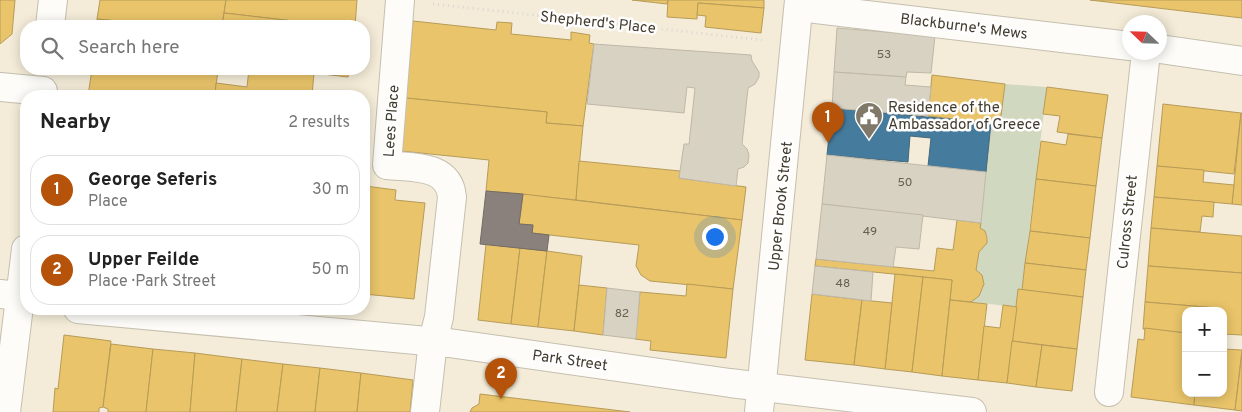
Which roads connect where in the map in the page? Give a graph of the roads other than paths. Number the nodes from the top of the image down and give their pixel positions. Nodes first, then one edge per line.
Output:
1 (53, 0) edge
2 (400, 0) edge
3 (799, 3) edge
4 (51, 20) edge
5 (1122, 45) edge
6 (1167, 51) edge
7 (1145, 60) edge
8 (1242, 61) edge
9 (44, 85) edge
10 (0, 87) edge
11 (20, 275) edge
12 (15, 297) edge
13 (145, 315) edge
14 (433, 341) junction
15 (1109, 392) dead end
16 (760, 400) edge
17 (6, 412) edge
18 (425, 412) edge
19 (972, 412) edge

1 - 4 street
2 - 14 street, Lees Place
3 - 5 street, Blackburne's Mews
3 - 16 street, Upper Brook Street
6 - 8 street
7 - 15 street, Culross Street
9 - 10 street
11 - 12 street
12 - 17 street
13 - 14 street, Park Street
14 - 16 street, Park Street
14 - 18 street
16 - 19 street, Park Street

